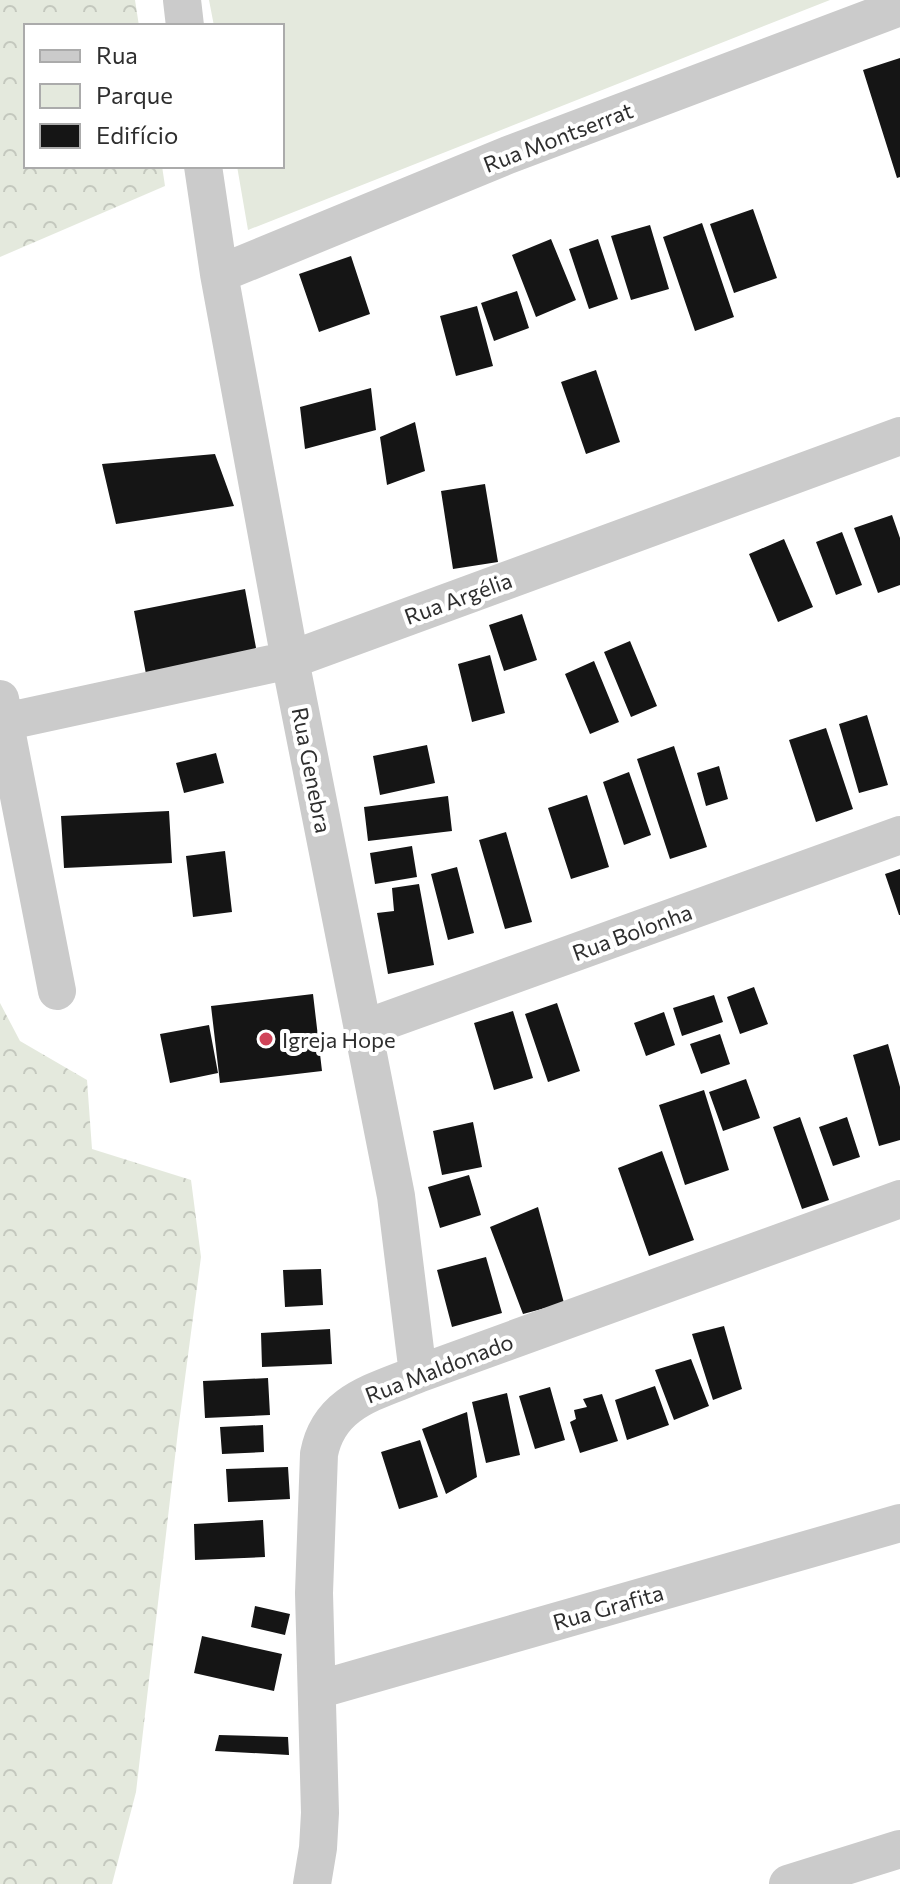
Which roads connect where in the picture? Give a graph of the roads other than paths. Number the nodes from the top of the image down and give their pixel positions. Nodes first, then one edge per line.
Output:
1 (182, 0) edge
2 (900, 7) edge
3 (185, 24) edge
4 (203, 168) edge
5 (219, 274) junction
6 (900, 436) edge
7 (290, 660) junction
8 (2, 710) edge
9 (900, 835) edge
10 (57, 991) dead end
11 (363, 1029) junction
12 (899, 1202) edge
13 (418, 1374) junction
14 (900, 1523) edge
15 (317, 1690) junction
16 (900, 1849) edge
17 (312, 1884) edge
18 (788, 1884) edge

1 - 3 street
2 - 5 street, Rua Montserrat
4 - 5 street, Rua Genebra
5 - 7 street, Rua Genebra
6 - 7 street, Rua Argélia
7 - 8 street, Rua Argélia
7 - 11 street, Rua Genebra
8 - 10 street
9 - 11 street, Rua Bolonha
11 - 13 street, Rua Genebra
12 - 13 street, Rua Maldonado
13 - 15 street, Rua Maldonado
14 - 15 street, Rua Grafita
15 - 17 street, Rua Maldonado
16 - 18 street

